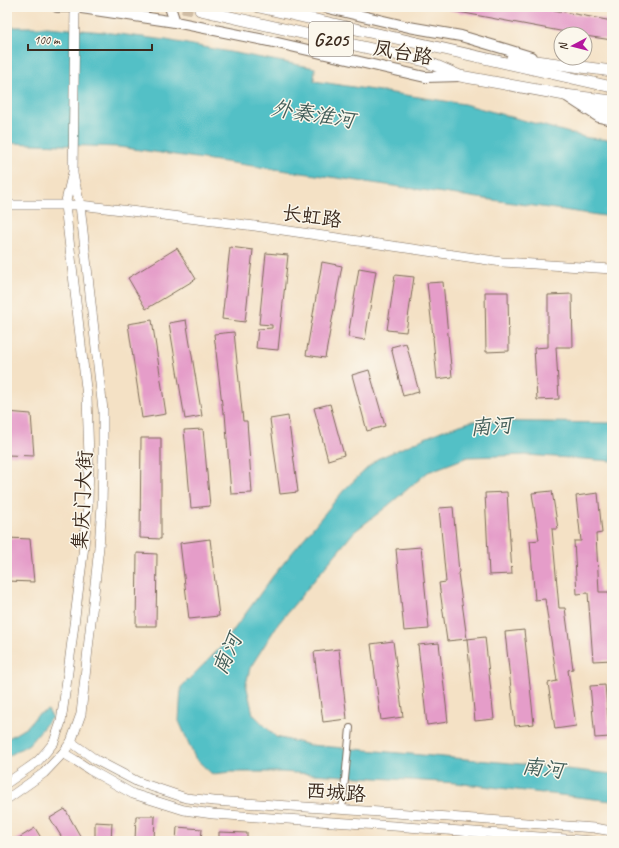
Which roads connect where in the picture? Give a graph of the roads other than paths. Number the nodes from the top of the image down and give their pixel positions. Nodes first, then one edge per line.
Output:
1 (57, 7) edge
2 (75, 7) edge
3 (170, 7) edge
4 (259, 7) edge
5 (324, 7) edge
6 (200, 10) dead end
7 (175, 22) junction
8 (462, 53) junction
9 (542, 61) junction
10 (612, 70) edge
11 (460, 76) junction
12 (612, 87) edge
13 (565, 95) junction
14 (612, 101) edge
15 (612, 111) edge
16 (612, 120) edge
17 (73, 168) junction
18 (7, 205) edge
19 (65, 205) junction
20 (80, 205) junction
21 (612, 269) edge
22 (350, 728) dead end
23 (71, 742) junction
24 (63, 753) junction
25 (7, 783) edge
26 (7, 799) edge
27 (342, 810) junction
28 (612, 831) edge
29 (593, 841) edge

1 - 2 main road, 凤台路
2 - 7 main road, 凤台路
2 - 17 main road, 集庆门大街
3 - 7 main road
4 - 8 highway, G205
5 - 9 main road, 凤台路
6 - 11 highway, G205
7 - 11 main road, 凤台路
8 - 9 highway
8 - 12 highway
9 - 10 highway, 凤台路
11 - 13 highway
13 - 14 highway
13 - 15 highway
13 - 16 main road
17 - 19 main road, 集庆门大街
17 - 20 main road, 集庆门大街
18 - 19 main road, 长虹路
19 - 20 main road, 长虹路
19 - 25 main road, 集庆门大街
20 - 21 main road, 长虹路
20 - 23 main road, 集庆门大街
22 - 27 street
23 - 24 main road, 集庆门大街
23 - 27 main road, 西城路
24 - 26 main road, 集庆门大街
24 - 29 main road, 西城路
27 - 28 main road, 西城路

